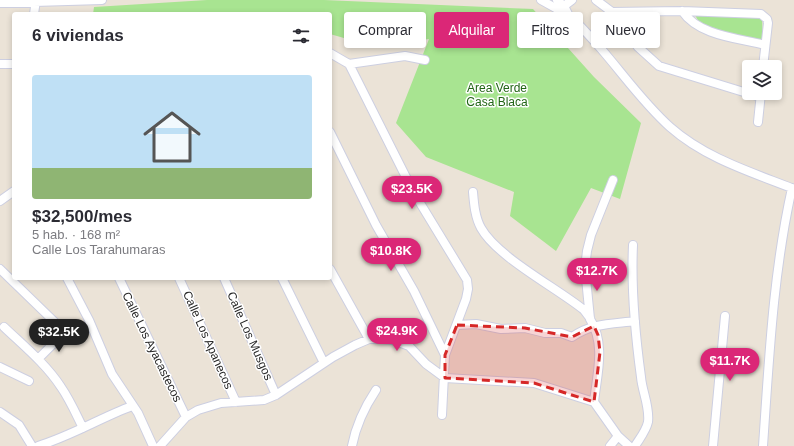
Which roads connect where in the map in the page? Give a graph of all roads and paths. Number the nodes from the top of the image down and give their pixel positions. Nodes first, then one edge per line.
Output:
1 (83, 0) edge
2 (102, 0) edge
3 (542, 0) edge
4 (557, 0) edge
5 (572, 0) edge
6 (596, 0) edge
7 (36, 1) edge
8 (0, 2) edge
9 (561, 8) junction
10 (682, 11) junction
11 (34, 12) edge
12 (612, 12) joint
13 (765, 45) junction
14 (639, 48) edge
15 (332, 54) edge
16 (425, 60) dead end
17 (764, 60) edge
18 (0, 64) edge
19 (12, 64) edge
20 (349, 64) junction
21 (742, 90) edge
22 (760, 100) edge
23 (758, 122) dead end
24 (332, 136) edge
25 (613, 180) dead end
26 (793, 188) edge
27 (12, 192) edge
28 (473, 192) dead end
29 (0, 201) edge
30 (633, 246) dead end
31 (0, 269) edge
32 (332, 273) edge
33 (68, 280) edge
34 (120, 280) edge
35 (180, 280) edge
36 (225, 280) edge
37 (283, 280) edge
38 (725, 316) dead end
39 (635, 321) junction
40 (592, 322) junction
41 (457, 325) junction
42 (4, 328) dead end
43 (369, 339) junction
44 (445, 355) junction
45 (38, 359) junction
46 (324, 363) junction
47 (0, 367) edge
48 (445, 378) junction
49 (29, 381) dead end
50 (376, 390) dead end
51 (276, 395) junction
52 (236, 402) junction
53 (594, 402) junction
54 (132, 406) junction
55 (0, 412) edge
56 (442, 415) dead end
57 (186, 417) junction
58 (83, 428) junction
59 (618, 436) junction
60 (32, 446) edge
61 (38, 446) edge
62 (153, 446) edge
63 (160, 446) edge
64 (352, 446) edge
65 (610, 446) edge
66 (629, 446) edge
67 (635, 446) edge
68 (713, 446) edge
69 (762, 446) edge

1 - 2 street
1 - 7 street
3 - 9 street
4 - 9 street
5 - 9 street
6 - 12 street
7 - 8 street
7 - 11 street
9 - 26 street
10 - 12 street
10 - 13 street
10 - 13 street
13 - 17 street
14 - 21 street
15 - 20 street
16 - 20 street
18 - 19 street
20 - 41 street
22 - 23 street
24 - 44 street
25 - 40 street
26 - 69 street
27 - 29 street
28 - 40 street
30 - 39 street
31 - 45 street
32 - 43 street
33 - 54 street
34 - 57 street, Calle Los Ayacastecos
35 - 52 street, Calle Los Apanecos
36 - 51 street, Calle Los Musgos
37 - 46 street
38 - 68 street
39 - 40 street
39 - 67 street
40 - 41 street
40 - 53 street
41 - 44 street
42 - 45 street
43 - 46 street
43 - 48 street
44 - 48 street
45 - 58 street
46 - 51 street
47 - 49 street
48 - 53 street
48 - 56 street
50 - 64 street
51 - 52 street
52 - 57 street
53 - 59 street
54 - 58 street
54 - 62 street
55 - 60 street
57 - 63 street
58 - 61 street
59 - 65 street
59 - 66 street

